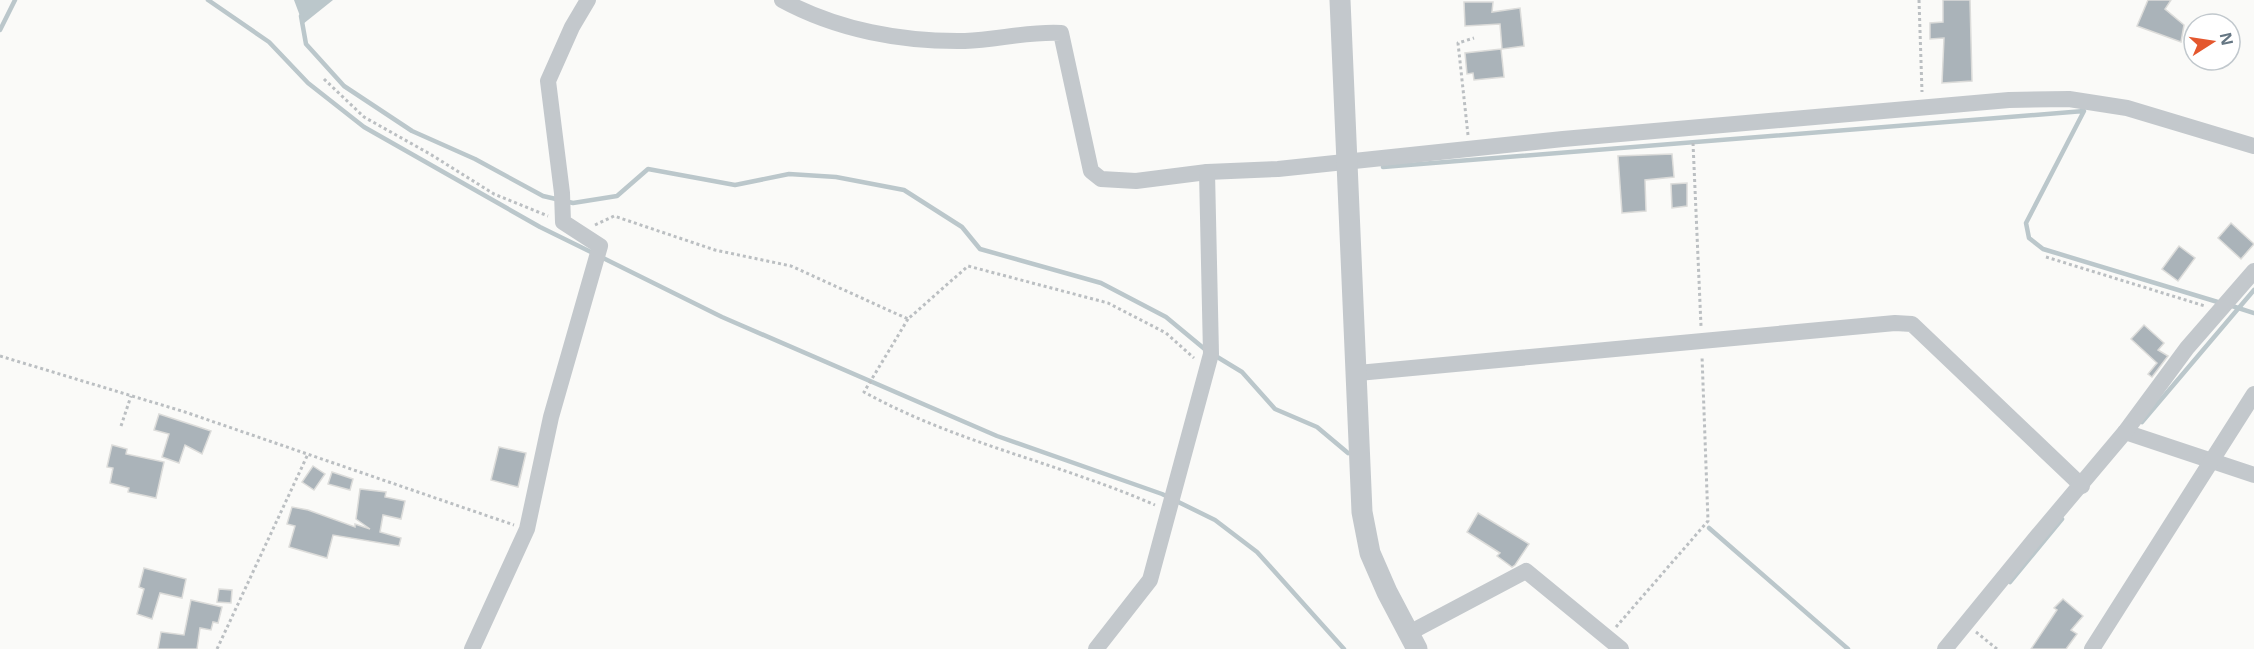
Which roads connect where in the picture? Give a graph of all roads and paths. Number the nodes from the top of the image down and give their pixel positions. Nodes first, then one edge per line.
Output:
1 (588, 0) edge
2 (782, 0) edge
3 (1340, 0) edge
4 (1919, 0) edge
5 (1474, 38) dead end
6 (324, 79) dead end
7 (1923, 107) junction
8 (1692, 128) junction
9 (2254, 146) edge
10 (1469, 149) junction
11 (1347, 161) junction
12 (1208, 172) junction
13 (563, 222) junction
14 (580, 233) junction
15 (2046, 257) dead end
16 (2254, 272) edge
17 (2220, 310) junction
18 (908, 319) junction
19 (1702, 340) junction
20 (1210, 354) junction
21 (0, 356) edge
22 (1358, 373) junction
23 (2254, 394) edge
24 (131, 396) junction
25 (121, 426) dead end
26 (2125, 432) junction
27 (308, 453) junction
28 (2211, 462) junction
29 (2254, 475) edge
30 (2082, 486) junction
31 (1169, 507) junction
32 (527, 530) junction
33 (1966, 624) junction
34 (1607, 637) junction
35 (1413, 641) edge
36 (217, 649) edge
37 (471, 649) edge
38 (1096, 649) edge
39 (1621, 649) edge
40 (1945, 649) edge
41 (1997, 649) edge
42 (2092, 649) edge

1 - 13 street
2 - 12 street
3 - 11 street
4 - 7 path
5 - 10 path
6 - 13 path
7 - 8 street
7 - 9 street
8 - 10 street
8 - 19 path
10 - 11 street
11 - 12 street
11 - 22 street
12 - 20 street
13 - 14 street
14 - 18 path
14 - 32 street
15 - 17 path
16 - 17 street
17 - 26 street
18 - 20 path
18 - 31 path
19 - 22 street
19 - 30 street
19 - 34 path
20 - 31 street
21 - 24 path
22 - 35 street
23 - 28 street
24 - 25 path
24 - 27 path
26 - 28 street
26 - 30 street
27 - 32 path
27 - 36 path
28 - 29 street
28 - 42 street
30 - 33 street
31 - 38 street
32 - 37 street
33 - 40 street
33 - 41 path
34 - 35 street
34 - 39 street

